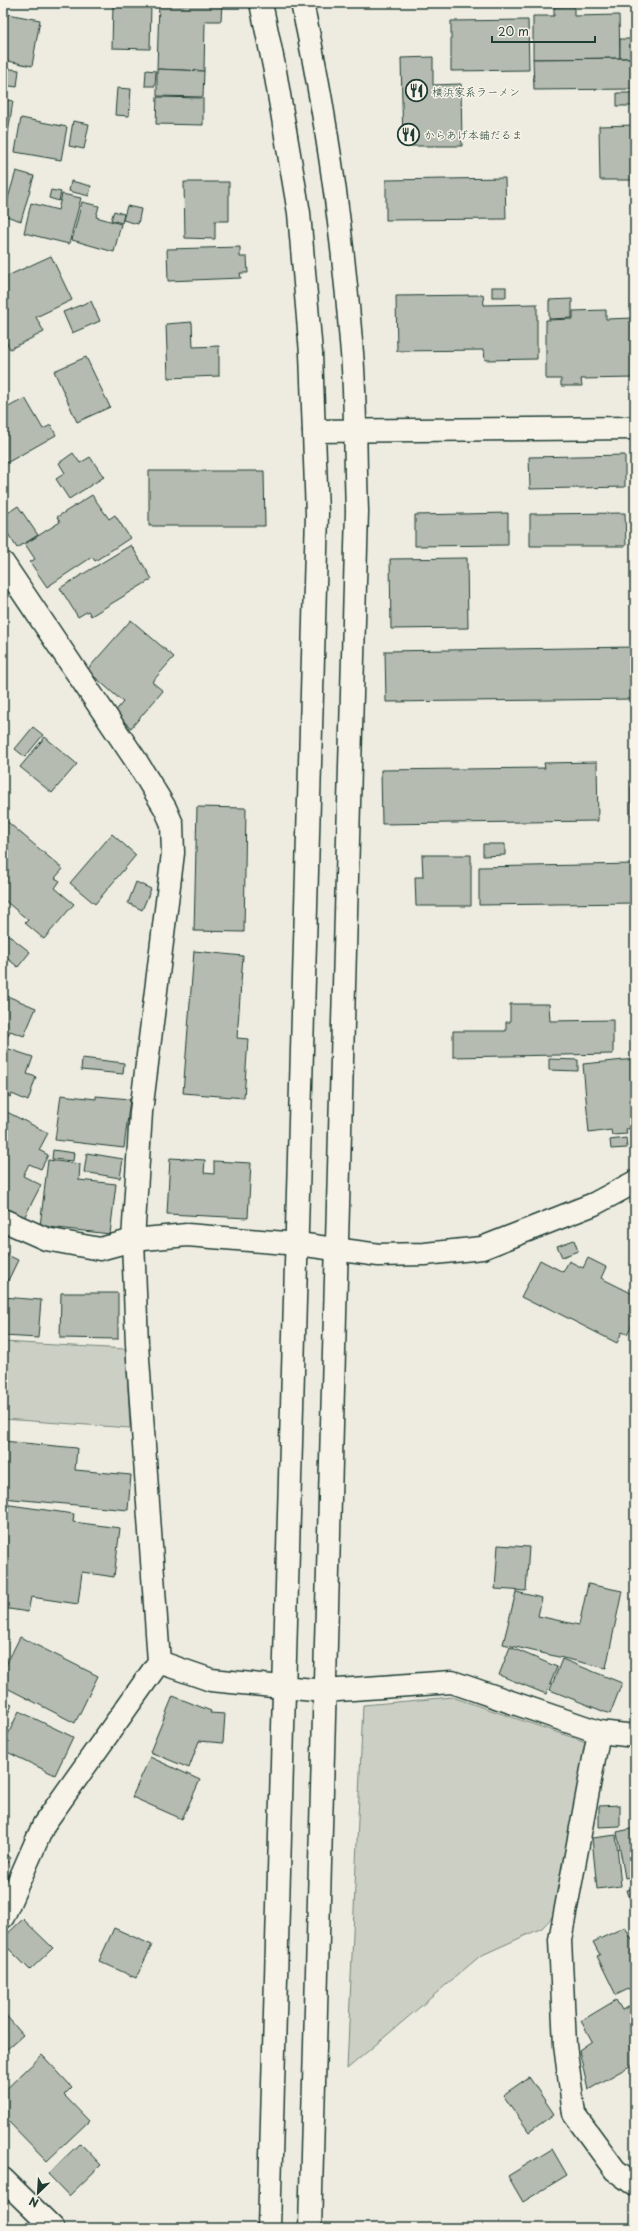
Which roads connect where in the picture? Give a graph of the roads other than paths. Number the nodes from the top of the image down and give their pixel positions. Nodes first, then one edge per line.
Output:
1 (261, 3) edge
2 (302, 3) edge
3 (635, 428) edge
4 (314, 430) junction
5 (354, 430) junction
6 (3, 563) edge
7 (635, 1182) edge
8 (3, 1220) edge
9 (133, 1240) junction
10 (298, 1244) junction
11 (337, 1249) junction
12 (159, 1662) junction
13 (285, 1688) junction
14 (324, 1691) junction
15 (599, 1732) junction
16 (635, 1736) edge
17 (3, 1917) edge
18 (3, 2179) edge
19 (635, 2185) edge
20 (53, 2228) edge
21 (269, 2228) edge
22 (310, 2228) edge

1 - 4 street
2 - 5 street
3 - 5 street
4 - 5 street
4 - 10 street
5 - 11 street
6 - 9 street
7 - 11 street
8 - 9 street
9 - 10 street
9 - 12 street
10 - 11 street
10 - 13 street
11 - 14 street
12 - 13 street
12 - 17 street
13 - 14 street
13 - 21 street
14 - 15 street
14 - 22 street
15 - 16 street
15 - 19 street
18 - 20 street

